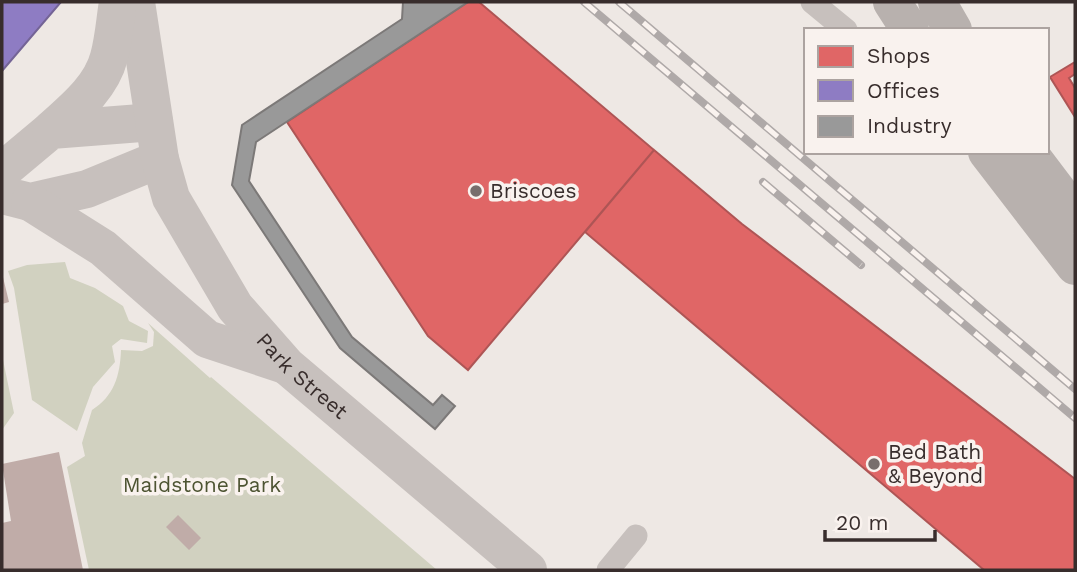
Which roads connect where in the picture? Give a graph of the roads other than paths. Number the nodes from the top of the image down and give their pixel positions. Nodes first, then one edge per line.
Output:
1 (118, 2) edge
2 (136, 2) edge
3 (812, 2) edge
4 (892, 2) edge
5 (937, 2) edge
6 (844, 28) edge
7 (909, 28) edge
8 (952, 28) edge
9 (154, 122) junction
10 (51, 130) junction
11 (989, 154) edge
12 (1030, 154) edge
13 (160, 159) junction
14 (2, 171) edge
15 (16, 198) edge
16 (1075, 214) edge
17 (1075, 267) edge
18 (287, 366) junction
19 (636, 536) dead end
20 (528, 570) edge
21 (608, 570) edge

1 - 10 street
2 - 9 street, Park Street
3 - 6 lane
4 - 7 main road
5 - 8 main road
9 - 10 street
9 - 13 street, Park Street
10 - 14 street
11 - 17 main road
12 - 16 main road
13 - 15 street
13 - 18 street, Park Street
15 - 18 street
18 - 20 street, Park Street
19 - 21 lane

